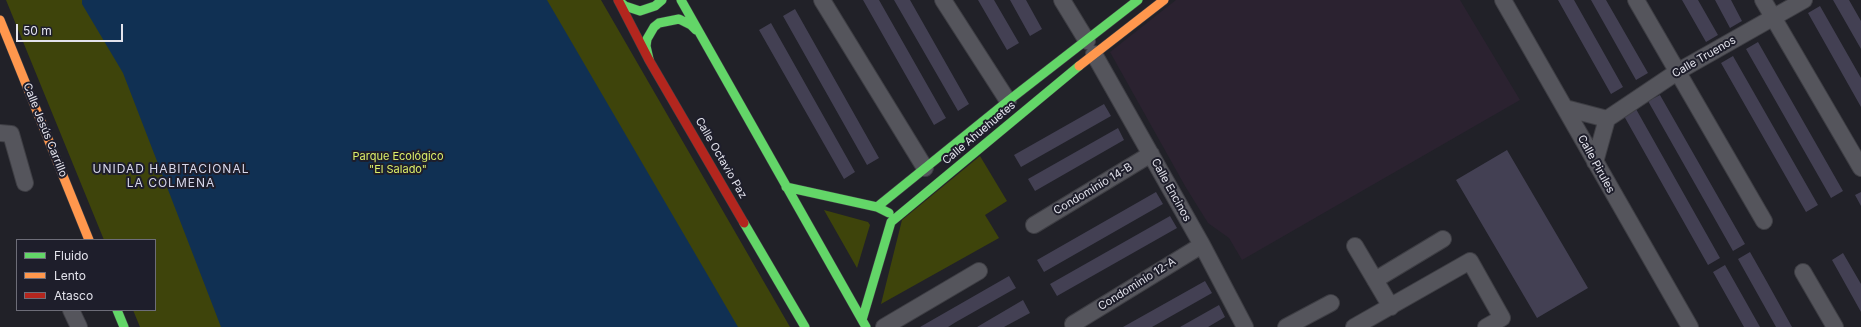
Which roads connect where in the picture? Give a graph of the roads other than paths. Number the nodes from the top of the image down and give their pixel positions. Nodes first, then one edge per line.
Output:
1 (662, 0) edge
2 (681, 0) edge
3 (822, 0) edge
4 (943, 0) edge
5 (1062, 0) edge
6 (1138, 0) edge
7 (1164, 0) edge
8 (1503, 0) edge
9 (1636, 0) edge
10 (1763, 0) edge
11 (1804, 0) edge
12 (618, 1) edge
13 (1773, 18) junction
14 (0, 20) edge
15 (696, 30) junction
16 (1090, 48) junction
17 (649, 60) junction
18 (1677, 72) junction
19 (1008, 101) junction
20 (1565, 108) junction
21 (1607, 119) junction
22 (0, 133) edge
23 (1151, 154) junction
24 (1595, 162) junction
25 (925, 168) junction
26 (1861, 168) edge
27 (25, 183) dead end
28 (786, 187) junction
29 (877, 207) junction
30 (1764, 221) dead end
31 (891, 222) junction
32 (1034, 225) dead end
33 (89, 239) edge
34 (1443, 239) dead end
35 (1202, 245) junction
36 (1355, 246) dead end
37 (979, 271) dead end
38 (1802, 272) dead end
39 (1375, 280) junction
40 (1331, 303) dead end
41 (1390, 307) junction
42 (72, 311) edge
43 (117, 311) edge
44 (864, 324) edge
45 (1073, 324) dead end
46 (1492, 326) edge
47 (80, 327) edge
48 (124, 327) edge
49 (806, 327) edge
50 (884, 327) edge
51 (1245, 327) edge
52 (1286, 327) edge
53 (1354, 327) edge
54 (1690, 327) edge
55 (1835, 327) edge

1 - 12 street
2 - 15 street
3 - 25 street
4 - 19 street
5 - 16 street, Calle Encinos
6 - 16 street, Calle Ahuehuetes
7 - 16 street, Calle Ahuehuetes
8 - 20 street, Calle Pirules
9 - 18 street
10 - 13 street
11 - 13 street, Calle Truenos
12 - 17 street, Calle Octavio Paz
13 - 18 street, Calle Truenos
13 - 26 street
14 - 33 street, Calle Jesús Carrillo
15 - 17 street
15 - 28 street
16 - 19 street, Calle Ahuehuetes
16 - 23 street, Calle Encinos
16 - 31 street, Calle Ahuehuetes
17 - 49 street, Calle Octavio Paz
18 - 21 street, Calle Truenos
18 - 30 street
19 - 25 street, Calle Ahuehuetes
20 - 21 street
20 - 24 street, Calle Pirules
21 - 24 street
22 - 27 street
23 - 32 street, Condominio 14-B
23 - 35 street, Calle Encinos
24 - 54 street, Calle Pirules
25 - 29 street, Calle Ahuehuetes
28 - 29 street
28 - 44 street
29 - 31 street
31 - 44 street
34 - 39 street
35 - 45 street, Condominio 12-A
35 - 51 street, Calle Encinos
36 - 39 street
37 - 50 street
38 - 55 street
39 - 41 street
40 - 52 street
41 - 46 street
41 - 53 street
42 - 47 street
43 - 48 street

